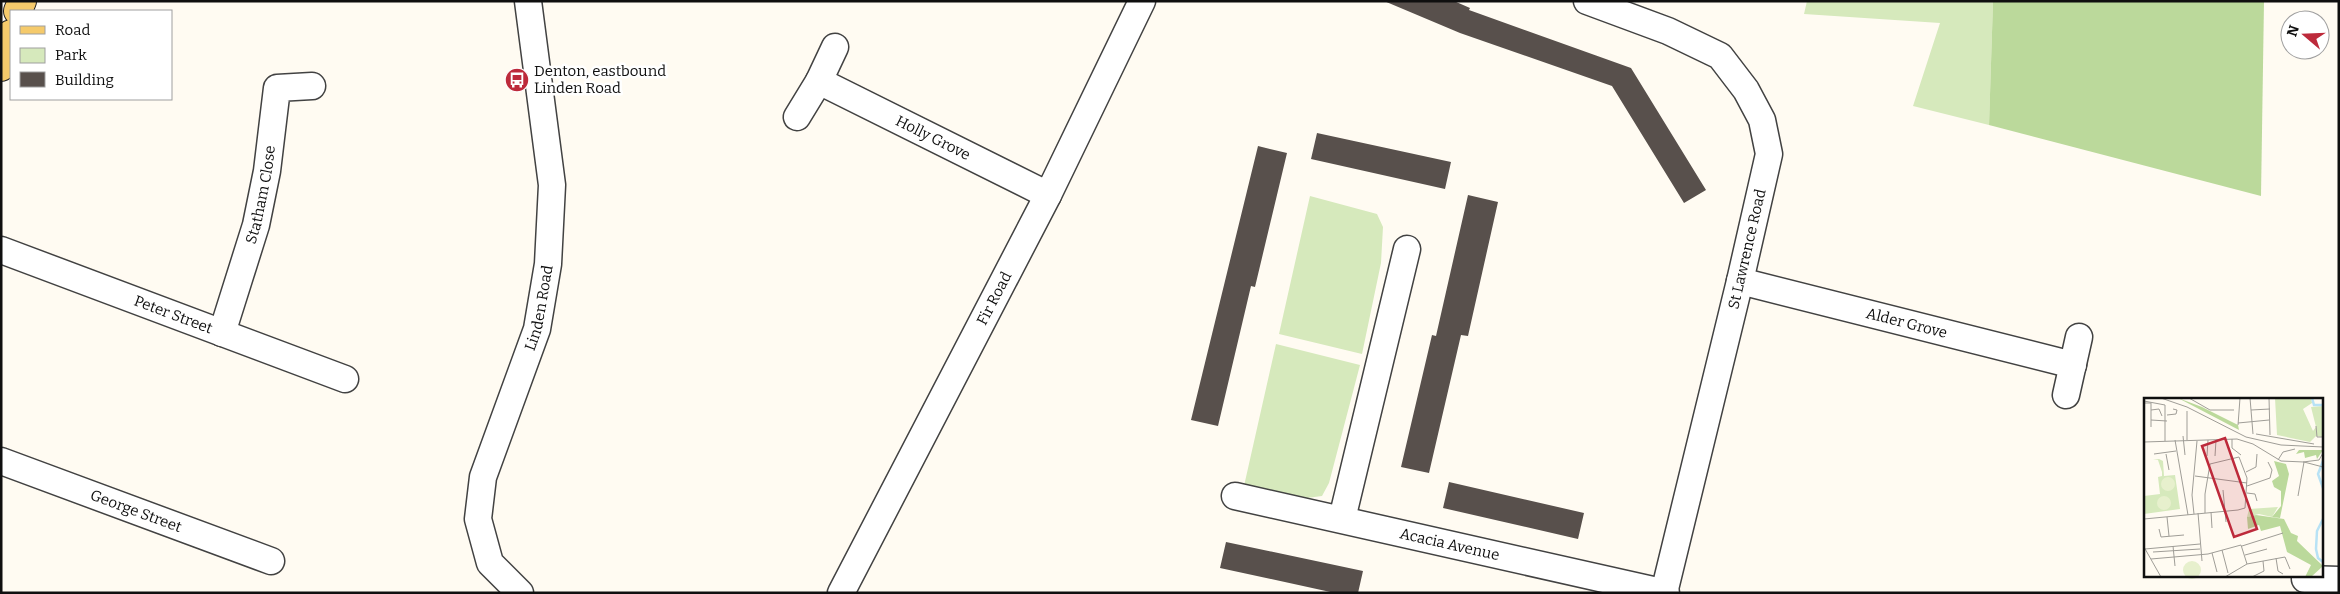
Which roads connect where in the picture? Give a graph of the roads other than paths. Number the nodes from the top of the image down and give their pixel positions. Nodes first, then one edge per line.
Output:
1 (528, 1) edge
2 (1142, 1) edge
3 (1587, 1) edge
4 (835, 47) dead end
5 (819, 81) junction
6 (312, 86) dead end
7 (798, 117) dead end
8 (1048, 195) junction
9 (1407, 249) dead end
10 (1, 250) edge
11 (1740, 281) junction
12 (222, 333) junction
13 (2079, 338) dead end
14 (2073, 366) junction
15 (345, 379) dead end
16 (2066, 395) dead end
17 (1, 461) edge
18 (1235, 496) dead end
19 (1342, 519) junction
20 (271, 560) dead end
21 (2305, 579) dead end
22 (2339, 580) edge
23 (520, 593) edge
24 (841, 593) edge
25 (1664, 593) edge

1 - 23 street, Linden Road
2 - 8 street, Fir Road
3 - 11 street, St Lawrence Road
4 - 5 street
5 - 7 street
5 - 8 street, Holly Grove
6 - 12 street, Statham Close
8 - 24 street, Fir Road
9 - 19 street
10 - 12 street, Peter Street
11 - 14 street, Alder Grove
11 - 25 street, St Lawrence Road
12 - 15 street, Peter Street
13 - 14 street
14 - 16 street
17 - 20 street, George Street
18 - 19 street, Acacia Avenue
19 - 25 street, Acacia Avenue
21 - 22 street

